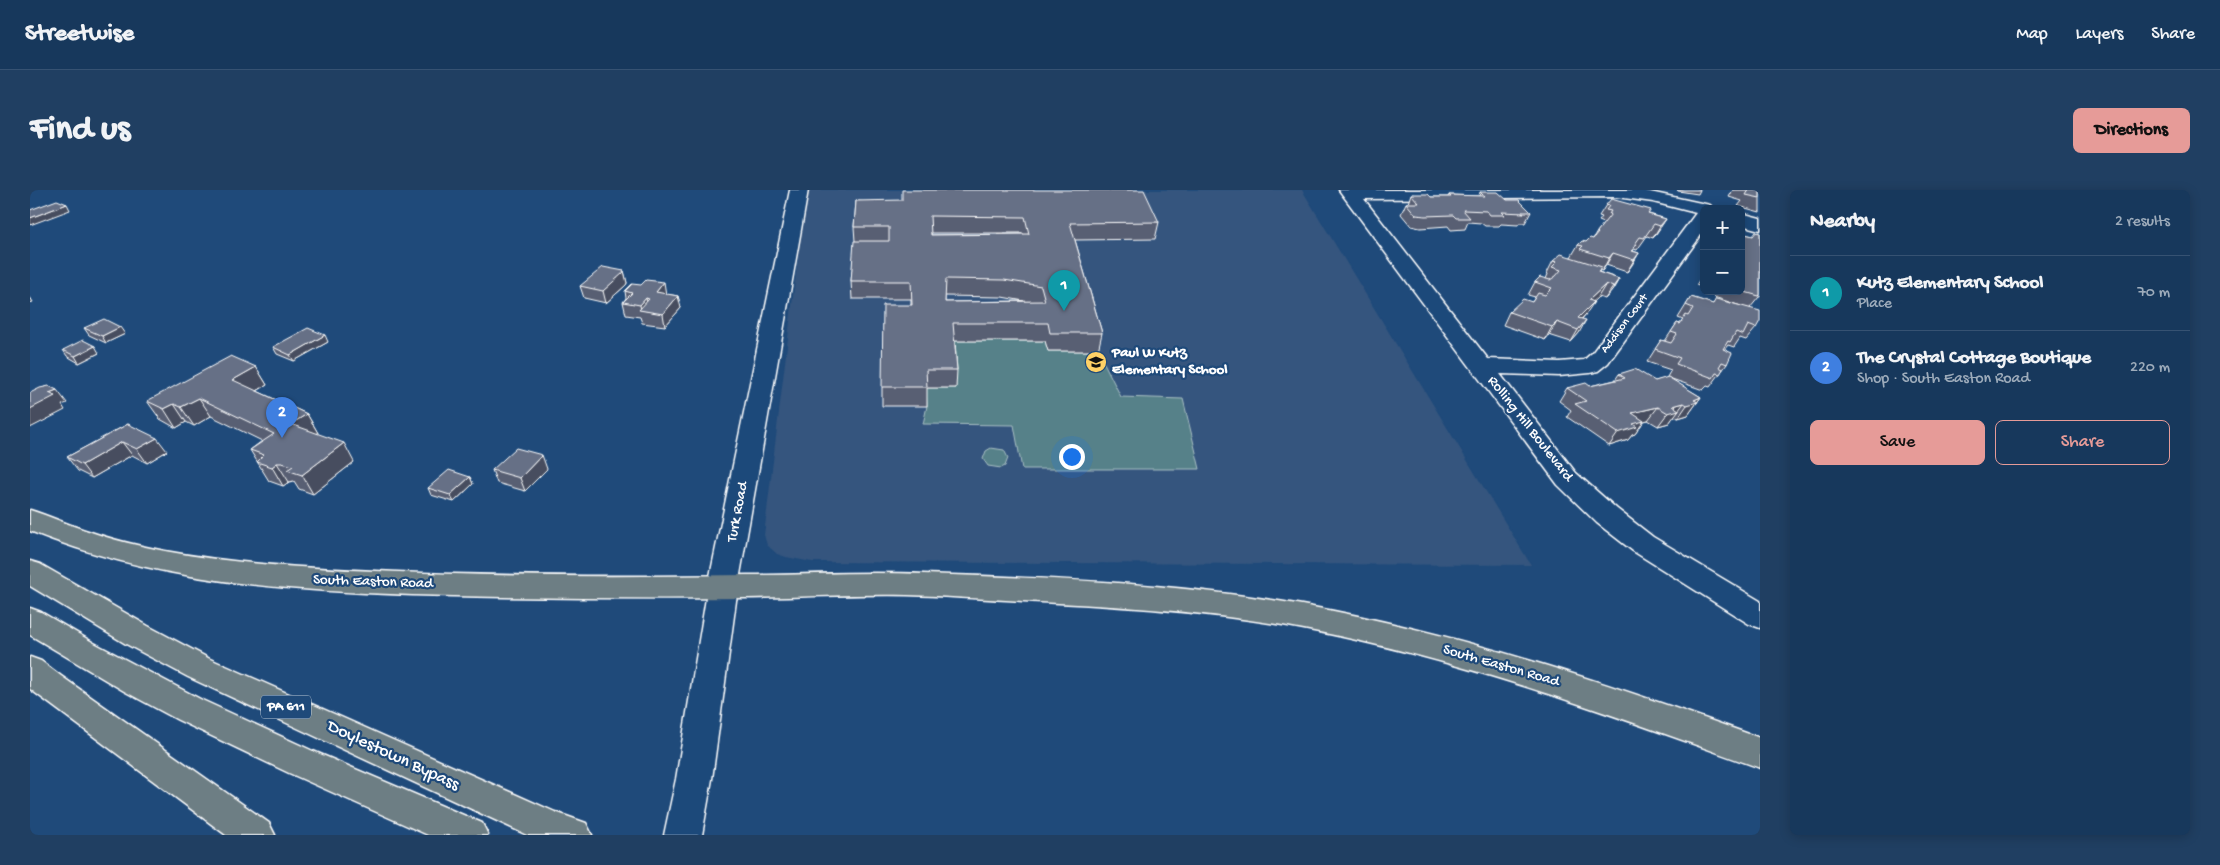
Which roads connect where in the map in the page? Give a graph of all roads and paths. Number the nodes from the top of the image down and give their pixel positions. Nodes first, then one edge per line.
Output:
1 (799, 190) edge
2 (1349, 192) edge
3 (1700, 208) edge
4 (1745, 220) edge
5 (1700, 221) edge
6 (1760, 224) edge
7 (1481, 366) junction
8 (30, 520) edge
9 (30, 572) edge
10 (724, 586) junction
11 (1760, 616) edge
12 (30, 620) edge
13 (30, 670) edge
14 (1760, 753) edge
15 (561, 831) edge
16 (256, 835) edge
17 (469, 835) edge
18 (683, 835) edge

1 - 10 street, Turk Road
2 - 3 street
2 - 7 street, Rolling Hill Boulevard
4 - 6 street
5 - 7 street, Addison Court
7 - 11 street, Rolling Hill Boulevard
8 - 10 main road, South Easton Road
9 - 15 main road, Doylestown Bypass / PA 611
10 - 14 main road, South Easton Road
10 - 18 street, Turk Road
12 - 17 main road
13 - 16 main road

